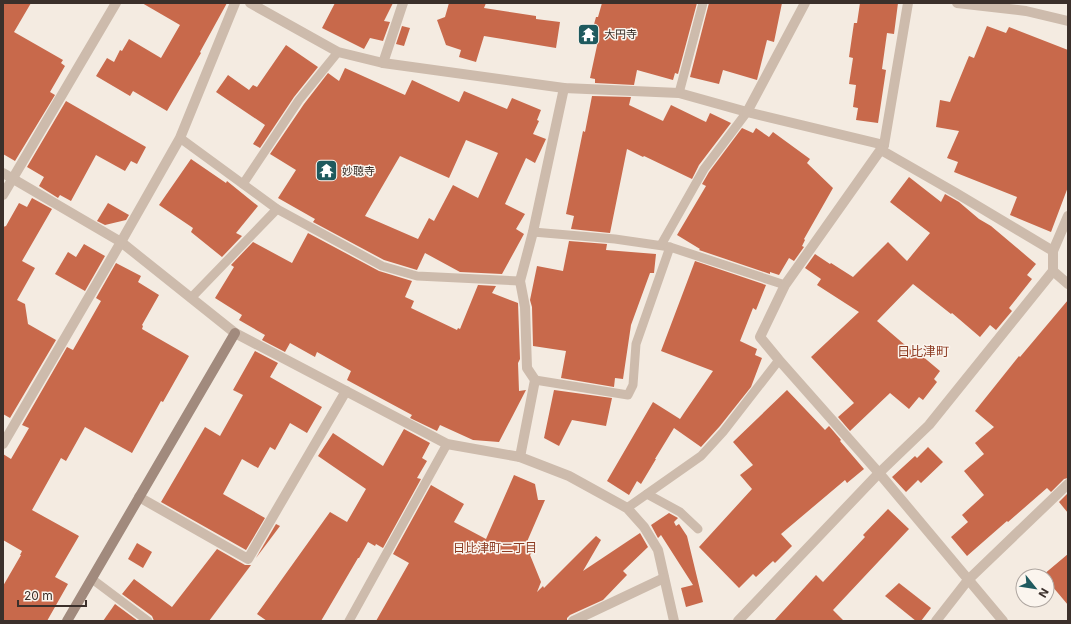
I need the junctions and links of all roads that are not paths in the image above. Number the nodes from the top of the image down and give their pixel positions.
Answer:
1 (116, 3) edge
2 (235, 3) edge
3 (250, 3) edge
4 (403, 3) edge
5 (702, 3) edge
6 (805, 3) edge
7 (908, 3) edge
8 (957, 3) edge
9 (1068, 21) edge
10 (338, 52) junction
11 (383, 63) junction
12 (564, 88) junction
13 (678, 94) junction
14 (747, 112) junction
15 (180, 138) junction
16 (882, 148) junction
17 (3, 173) edge
18 (13, 178) junction
19 (243, 184) junction
20 (3, 195) edge
21 (277, 209) junction
22 (1068, 216) edge
23 (533, 232) junction
24 (121, 242) junction
25 (665, 246) junction
26 (1053, 252) junction
27 (1053, 271) junction
28 (520, 281) junction
29 (1068, 284) edge
30 (786, 285) junction
31 (192, 298) junction
32 (235, 333) junction
33 (778, 360) junction
34 (535, 380) junction
35 (346, 391) junction
36 (3, 444) edge
37 (447, 444) junction
38 (520, 457) junction
39 (879, 473) junction
40 (1068, 484) edge
41 (647, 494) junction
42 (140, 497) junction
43 (627, 508) junction
44 (698, 529) dead end
45 (664, 578) junction
46 (92, 579) junction
47 (968, 580) junction
48 (67, 621) edge
49 (148, 621) edge
50 (349, 621) edge
51 (573, 621) edge
52 (674, 621) edge
53 (738, 621) edge
54 (936, 621) edge
55 (1003, 621) edge

1 - 18 street
2 - 15 street
3 - 10 street
4 - 11 street
5 - 13 lane
6 - 14 street
7 - 16 street
8 - 9 street
10 - 11 street
10 - 19 lane
11 - 12 street
12 - 13 street
12 - 23 street
13 - 14 street
14 - 16 street
14 - 25 lane
15 - 19 lane
15 - 24 street
16 - 26 street
16 - 30 street
17 - 18 street
18 - 20 street
18 - 24 street
19 - 21 lane
21 - 28 lane
21 - 31 lane
22 - 26 street
23 - 25 lane
23 - 28 street
24 - 31 street
24 - 36 street
25 - 30 lane
25 - 34 lane
26 - 27 street
27 - 29 street
27 - 39 street
28 - 34 street
30 - 33 street
31 - 32 street
32 - 35 street
32 - 42 street
33 - 39 street
33 - 41 lane
34 - 38 street
35 - 37 street
35 - 42 street
37 - 38 street
37 - 50 lane
38 - 43 street
39 - 47 street
39 - 53 street
40 - 47 street
41 - 43 lane
41 - 44 lane
42 - 46 street
43 - 45 street
45 - 51 street
45 - 52 street
46 - 48 street
46 - 49 lane
47 - 54 street
47 - 55 street

